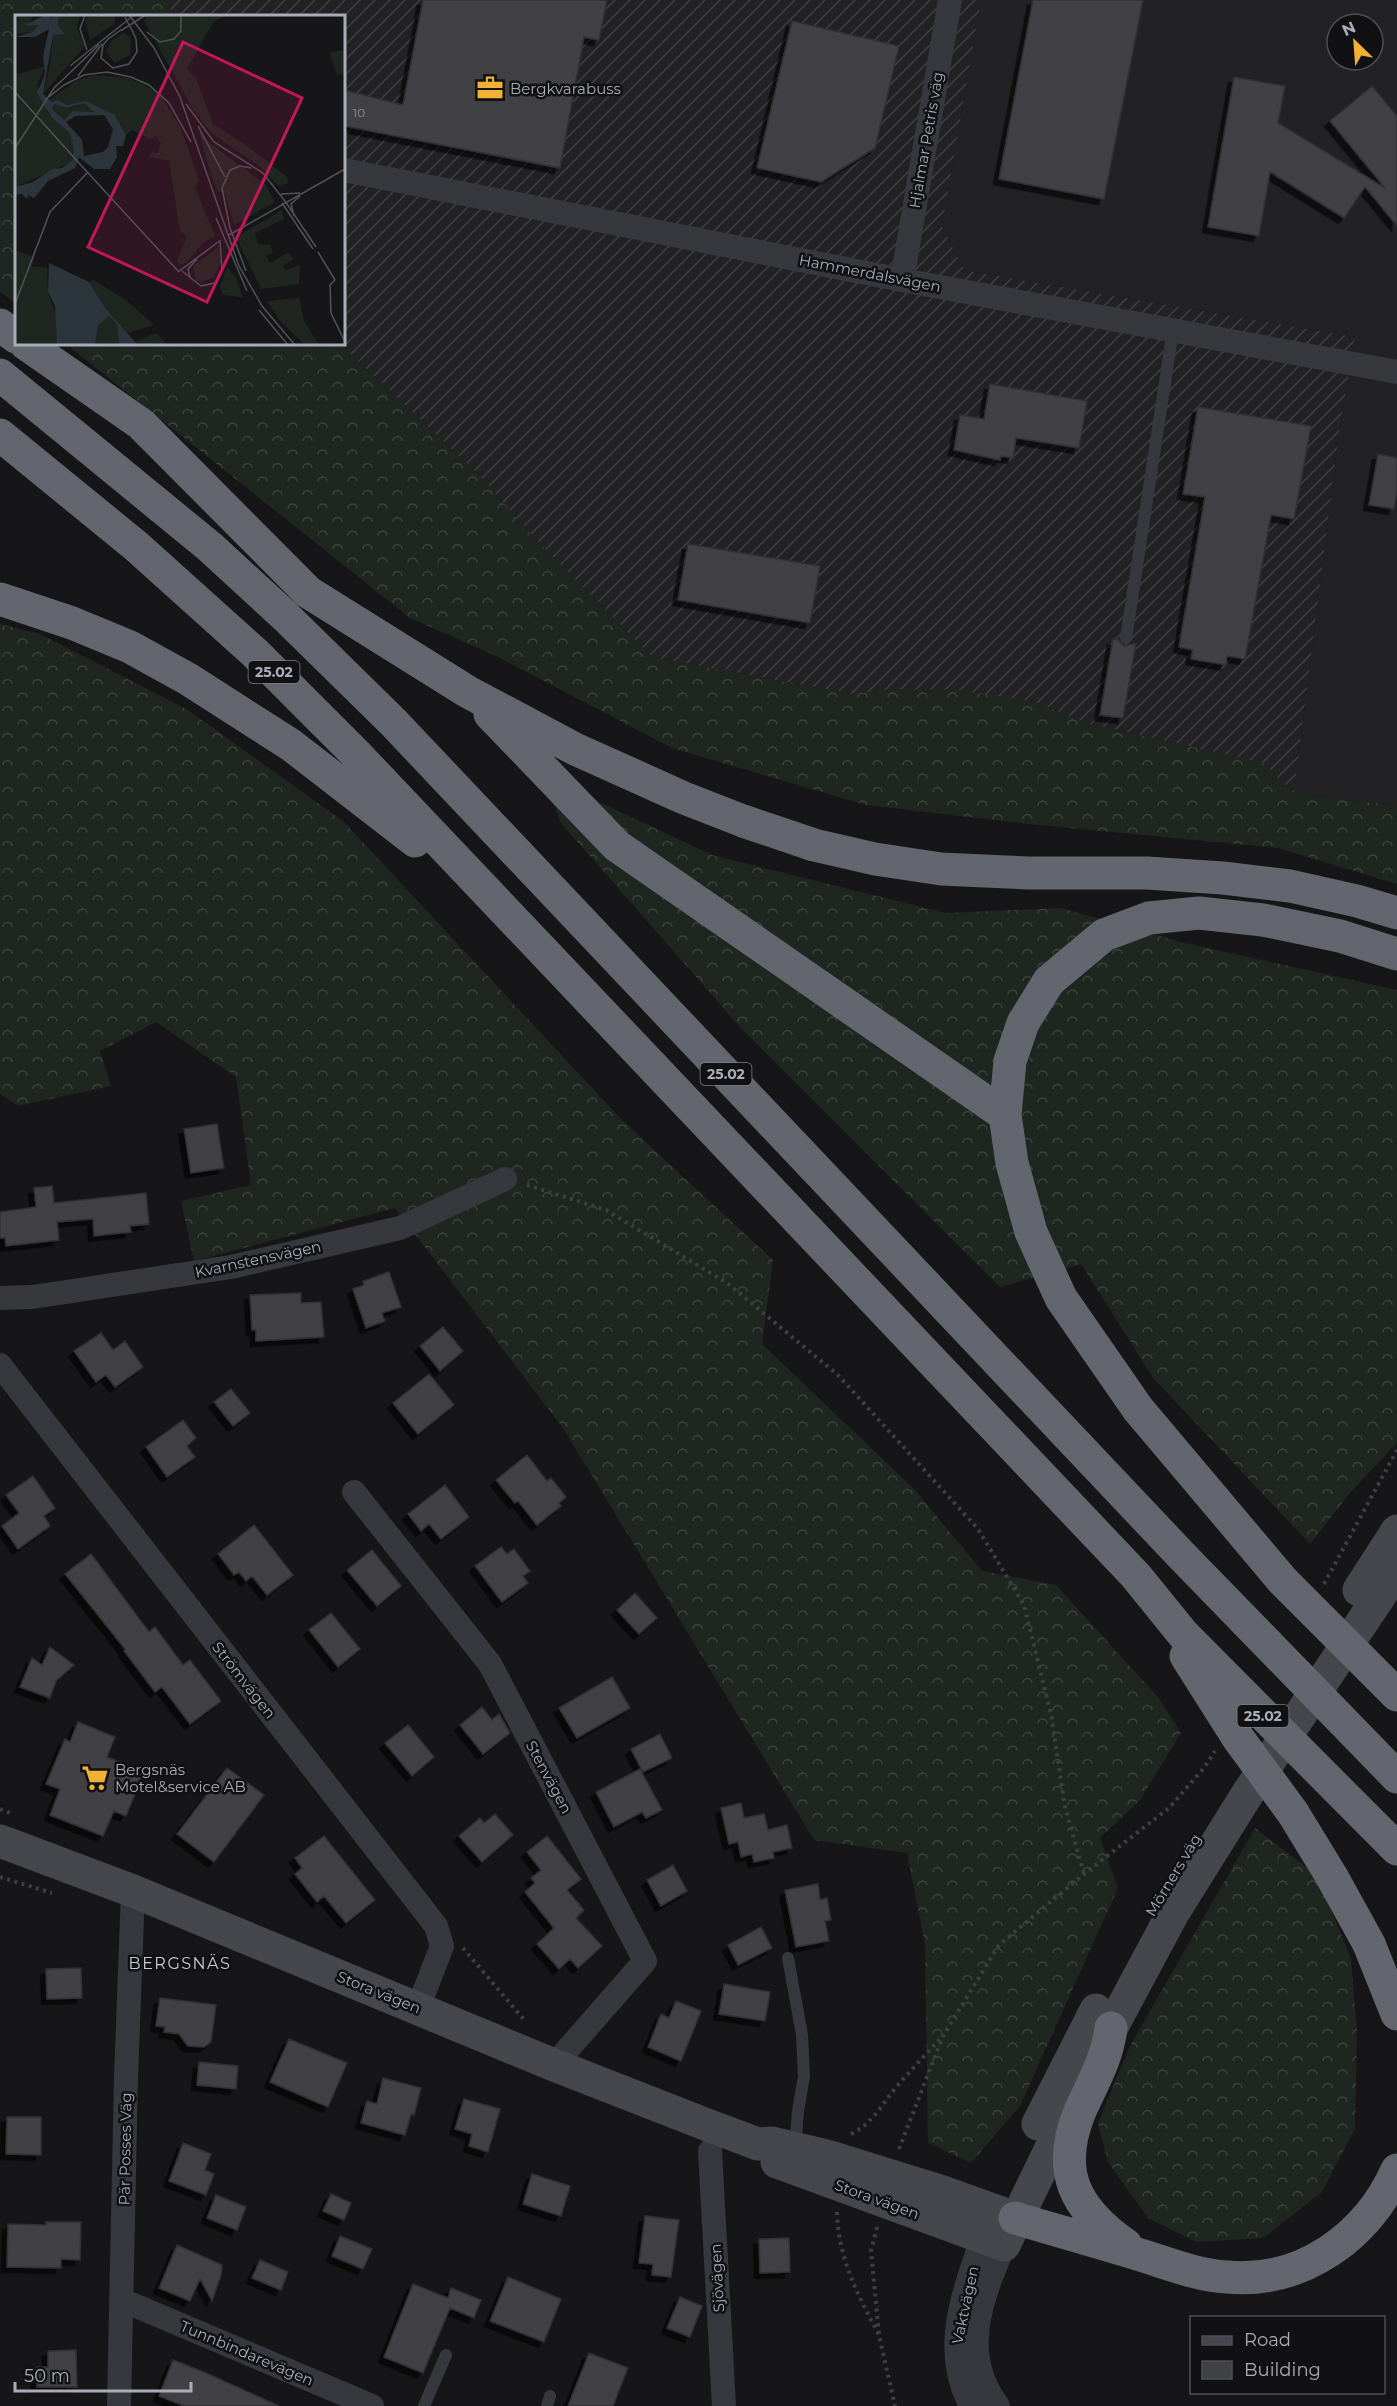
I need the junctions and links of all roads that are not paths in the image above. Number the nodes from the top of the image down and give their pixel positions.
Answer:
1 (950, 0) edge
2 (345, 170) edge
3 (902, 280) junction
4 (0, 325) edge
5 (1173, 330) junction
6 (15, 336) edge
7 (27, 345) edge
8 (1397, 372) edge
9 (0, 375) edge
10 (0, 435) edge
11 (0, 599) edge
12 (1126, 638) dead end
13 (468, 692) junction
14 (1397, 913) edge
15 (526, 932) junction
16 (1397, 954) edge
17 (1005, 1115) junction
18 (505, 1179) road end
19 (0, 1298) edge
20 (0, 1365) edge
21 (354, 1492) dead end
22 (1397, 1531) edge
23 (1397, 1570) edge
24 (1136, 1576) junction
25 (1355, 1614) junction
26 (1397, 1695) edge
27 (1397, 1777) edge
28 (1228, 1780) junction
29 (0, 1841) edge
30 (1397, 1849) edge
31 (133, 1891) junction
32 (788, 1958) dead end
33 (418, 2008) junction
34 (1397, 2014) edge
35 (1111, 2028) junction
36 (554, 2065) junction
37 (758, 2144) junction
38 (795, 2148) junction
39 (710, 2151) dead end
40 (1397, 2170) edge
41 (999, 2229) junction
42 (1140, 2254) junction
43 (122, 2300) junction
44 (446, 2355) dead end
45 (119, 2406) edge
46 (372, 2406) edge
47 (424, 2406) edge
48 (724, 2406) edge
49 (971, 2406) edge
50 (998, 2406) edge

1 - 3 street, Hjalmar Petris väg
2 - 3 street, Hammerdalsvägen
3 - 5 street, Hammerdalsvägen
4 - 6 highway
5 - 8 street, Hammerdalsvägen
5 - 12 lane
7 - 13 highway
9 - 27 highway, 25.02
10 - 15 highway, 25.02
11 - 15 highway
13 - 14 highway
13 - 17 highway
15 - 24 highway, 25.02
16 - 17 highway
17 - 26 highway
18 - 19 street, Kvarnstensvägen
20 - 33 street, Strömvägen
21 - 36 street, Stenvägen
22 - 25 main road, Mörners väg
23 - 25 main road, Mörners väg
24 - 30 highway, 25.02
24 - 34 highway
25 - 28 main road, Mörners väg
28 - 35 main road, Mörners väg
28 - 41 main road, Mörners väg
29 - 31 main road, Stora vägen
31 - 33 main road, Stora vägen
31 - 43 street, Pär Posses Väg
32 - 38 lane
33 - 36 main road, Stora vägen
35 - 41 main road, Mörners väg
35 - 42 highway
36 - 37 main road, Stora vägen
37 - 38 main road, Stora vägen
37 - 41 main road, Stora vägen
38 - 41 main road, Stora vägen
39 - 48 street, Sjövägen
40 - 42 highway
41 - 42 highway
41 - 49 street, Vaktvägen
41 - 50 street, Vaktvägen
43 - 45 street, Pär Posses Väg
43 - 46 street, Tunnbindarevägen
44 - 47 lane

